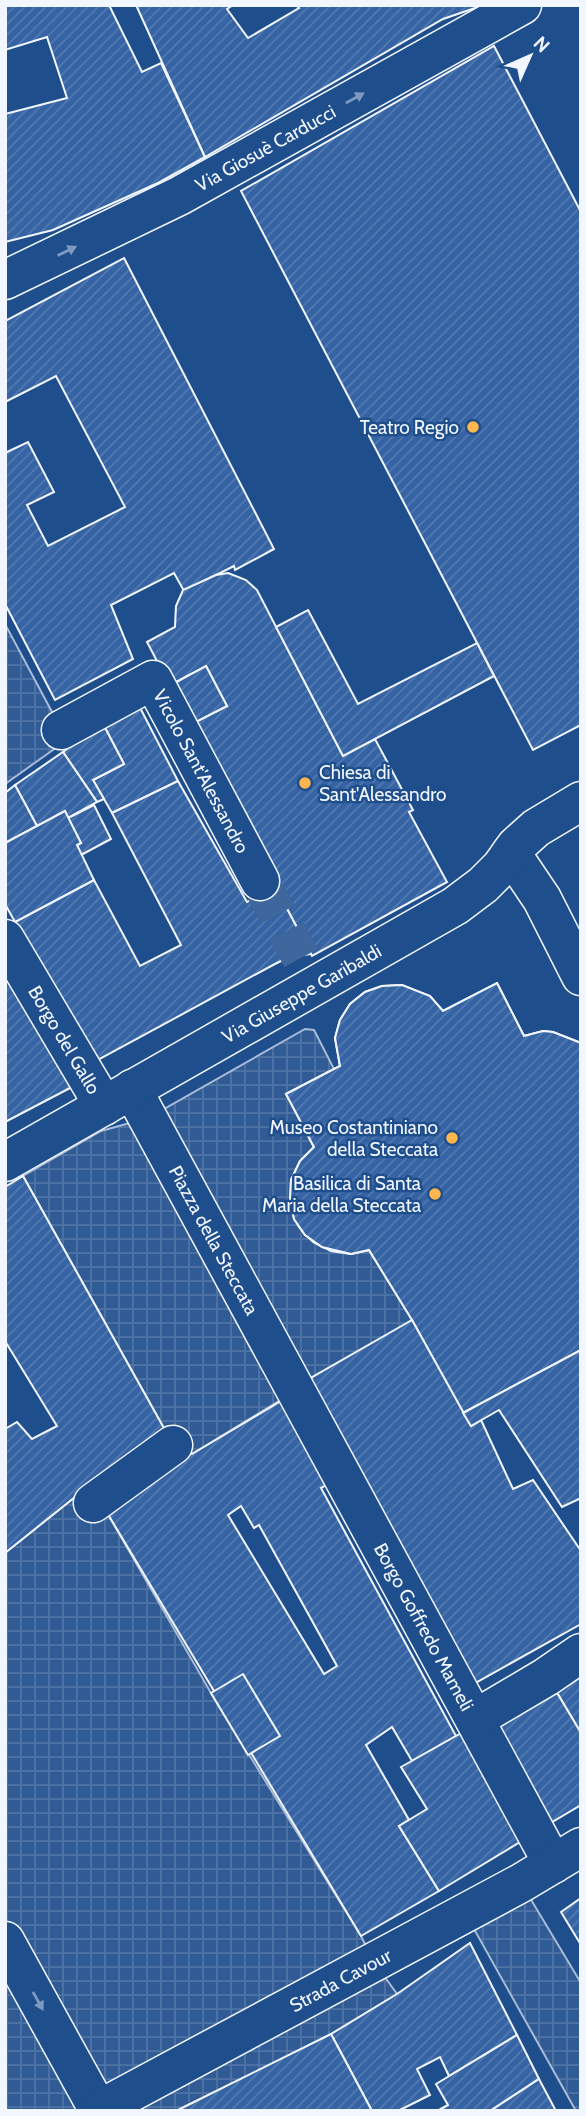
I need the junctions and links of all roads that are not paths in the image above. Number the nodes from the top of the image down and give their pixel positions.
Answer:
1 (522, 5) edge
2 (5, 280) edge
3 (61, 730) dead end
4 (581, 801) edge
5 (511, 853) junction
6 (260, 881) tunnel mouth
7 (5, 939) edge
8 (581, 976) edge
9 (118, 1098) junction
10 (5, 1162) edge
11 (295, 1390) joint
12 (173, 1445) dead end
13 (93, 1503) dead end
14 (581, 1653) edge
15 (475, 1719) junction
16 (567, 1855) edge
17 (5, 1941) edge
18 (98, 2111) edge

2 -> 1 street, Via Giosuè Carducci
3 - 6 street, Vicolo Sant'Alessandro
4 - 5 street, Via Giuseppe Garibaldi
5 - 8 street
5 - 9 street, Via Giuseppe Garibaldi
7 - 9 street, Borgo del Gallo
9 - 10 street, Via Giuseppe Garibaldi
9 - 11 street, Piazza della Steccata
11 - 15 street, Borgo Goffredo Mameli
12 - 13 street
14 - 15 street
15 - 16 street, Borgo Goffredo Mameli
16 - 18 street, Strada Cavour
17 -> 18 street

